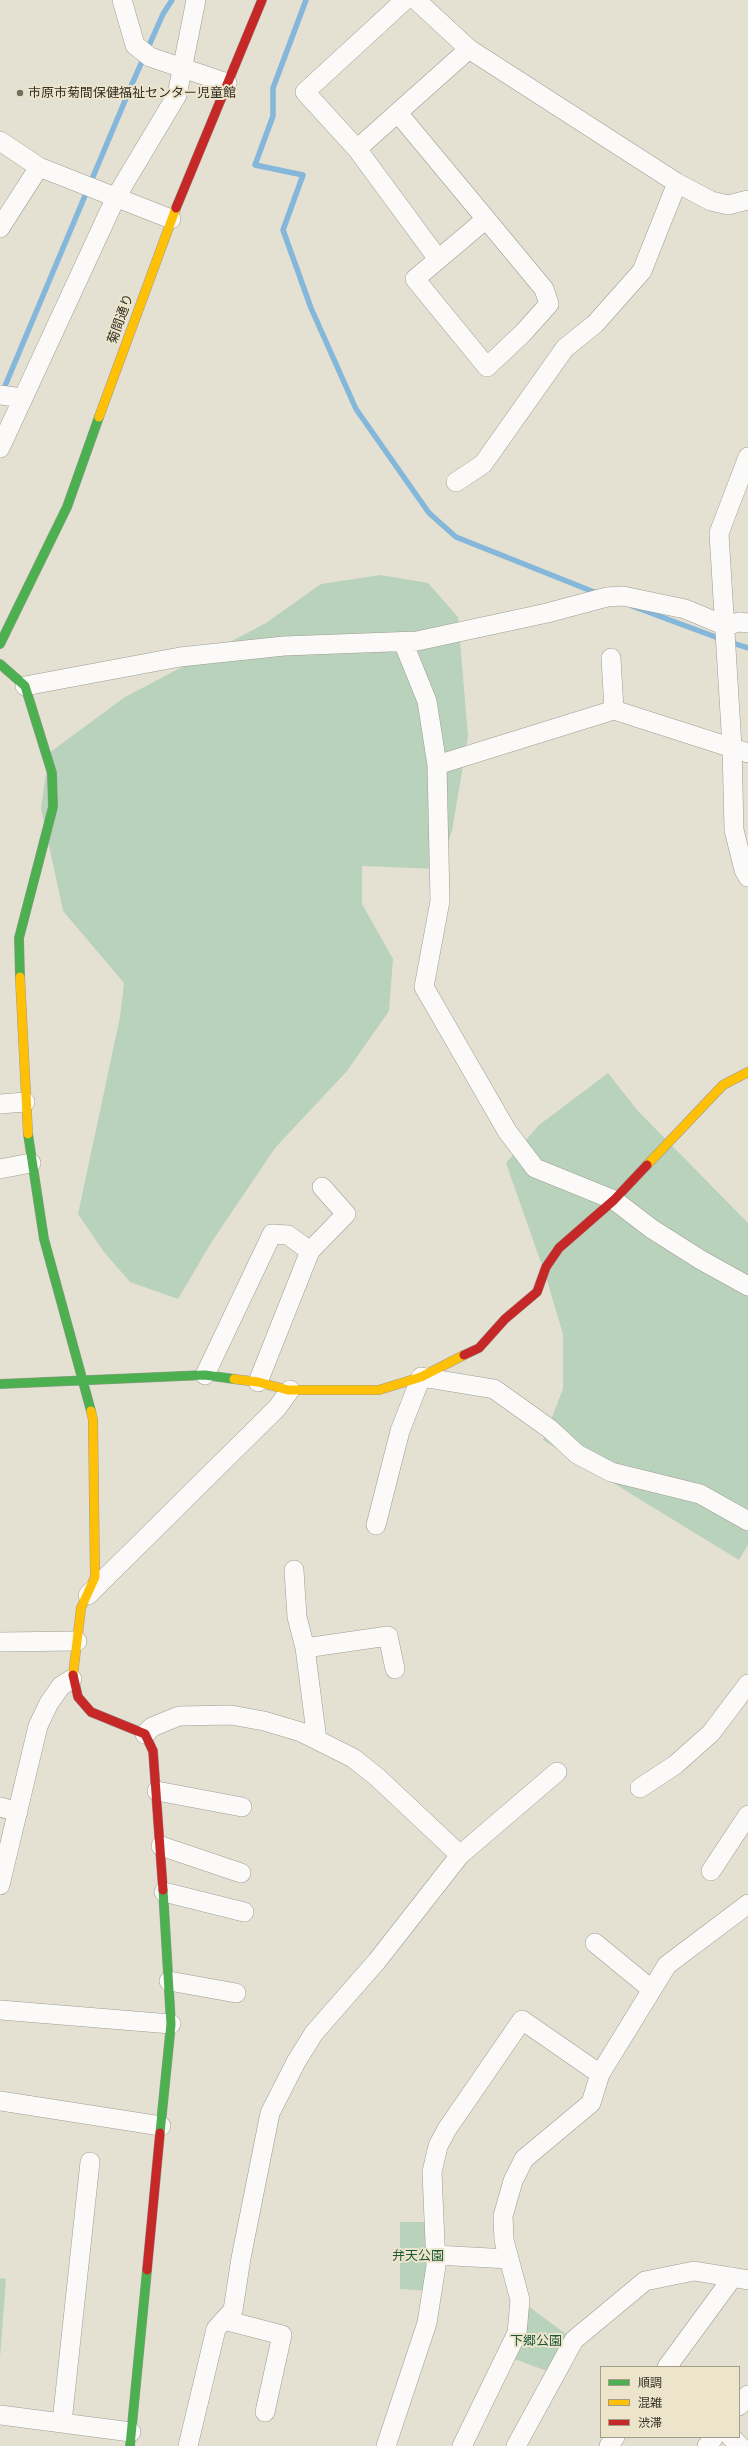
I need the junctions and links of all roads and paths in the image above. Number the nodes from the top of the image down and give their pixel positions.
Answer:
1 (122, 0) edge
2 (196, 0) edge
3 (262, 0) edge
4 (405, 0) edge
5 (416, 0) edge
6 (469, 49) junction
7 (184, 68) junction
8 (228, 83) junction
9 (398, 112) junction
10 (0, 141) edge
11 (357, 149) junction
12 (39, 167) junction
13 (677, 183) junction
14 (116, 197) junction
15 (748, 200) edge
16 (171, 219) junction
17 (486, 219) junction
18 (0, 228) edge
19 (438, 259) junction
20 (0, 395) edge
21 (22, 398) junction
22 (0, 448) edge
23 (748, 457) edge
24 (456, 482) dead end
25 (748, 623) edge
26 (726, 626) junction
27 (403, 642) junction
28 (0, 644) edge
29 (611, 658) dead end
30 (0, 664) edge
31 (25, 686) junction
32 (614, 710) junction
33 (740, 750) edge
34 (437, 765) junction
35 (748, 877) edge
36 (748, 1072) edge
37 (25, 1102) junction
38 (0, 1104) edge
39 (32, 1163) junction
40 (0, 1169) edge
41 (322, 1187) dead end
42 (614, 1200) junction
43 (310, 1251) junction
44 (748, 1286) edge
45 (205, 1375) junction
46 (421, 1377) junction
47 (83, 1379) junction
48 (258, 1382) junction
49 (0, 1384) edge
50 (290, 1390) junction
51 (748, 1521) edge
52 (376, 1525) dead end
53 (294, 1570) dead end
54 (86, 1596) junction
55 (77, 1641) junction
56 (0, 1642) edge
57 (305, 1648) junction
58 (395, 1669) dead end
59 (72, 1678) junction
60 (748, 1684) edge
61 (145, 1734) junction
62 (317, 1740) junction
63 (557, 1772) dead end
64 (640, 1788) dead end
65 (157, 1791) junction
66 (0, 1807) edge
67 (242, 1807) dead end
68 (18, 1812) junction
69 (748, 1815) edge
70 (161, 1846) junction
71 (460, 1855) junction
72 (711, 1871) dead end
73 (241, 1873) dead end
74 (0, 1885) edge
75 (164, 1892) junction
76 (748, 1904) edge
77 (244, 1912) dead end
78 (595, 1943) dead end
79 (169, 1981) junction
80 (651, 1988) junction
81 (236, 1993) dead end
82 (0, 2010) edge
83 (171, 2024) junction
84 (600, 2074) junction
85 (0, 2101) edge
86 (161, 2126) junction
87 (90, 2162) dead end
88 (435, 2255) junction
89 (509, 2259) junction
90 (740, 2278) edge
91 (224, 2320) junction
92 (668, 2366) edge
93 (265, 2412) dead end
94 (0, 2415) edge
95 (62, 2422) junction
96 (713, 2438) edge
97 (732, 2438) edge
98 (131, 2439) edge
99 (188, 2446) edge
100 (386, 2446) edge
101 (462, 2446) edge
102 (516, 2446) edge
103 (707, 2446) edge
104 (740, 2446) edge

1 - 7 street
2 - 7 street
3 - 8 street, 菊間通り
4 - 11 street
5 - 6 street
6 - 9 street
6 - 13 street
7 - 8 street
7 - 14 street
8 - 16 street, 菊間通り
9 - 11 street
9 - 17 street
10 - 12 street
11 - 19 street
12 - 14 street
12 - 18 street
13 - 15 street
13 - 24 street
14 - 16 street
14 - 21 street
16 - 28 street, 菊間通り
17 - 19 street
17 - 19 street
20 - 21 street
21 - 22 street
23 - 26 street
25 - 26 street
26 - 27 street
26 - 33 street
27 - 31 street
27 - 34 street
29 - 32 street
30 - 31 street
31 - 37 street
32 - 33 street
32 - 34 street
33 - 35 street
34 - 42 street
36 - 42 street
37 - 38 street
37 - 39 street
39 - 40 street
39 - 47 street
41 - 43 street
42 - 44 street
42 - 46 street
43 - 45 street
43 - 48 street
45 - 47 street
45 - 48 street
46 - 50 street
46 - 51 street
46 - 52 street
47 - 49 street
47 - 54 street
48 - 50 street
50 - 54 street
53 - 57 street
54 - 55 street
55 - 56 street
55 - 59 street
57 - 58 street
57 - 62 street
59 - 61 street
59 - 68 street
60 - 64 street
61 - 62 street
61 - 65 street
62 - 71 street
63 - 71 street
65 - 67 street
65 - 70 street
66 - 68 street
68 - 74 street
69 - 72 street
70 - 73 street
70 - 75 street
71 - 91 street
75 - 77 street
75 - 79 street
76 - 80 street
78 - 80 street
79 - 81 street
79 - 83 street
80 - 84 street
82 - 83 street
83 - 86 street
84 - 88 street
84 - 89 street
85 - 86 street
86 - 98 street
87 - 95 street
88 - 89 street
88 - 100 street
89 - 101 street
90 - 92 street
90 - 102 street
91 - 93 street
91 - 99 street
94 - 95 street
95 - 98 street
96 - 103 street
97 - 104 street

